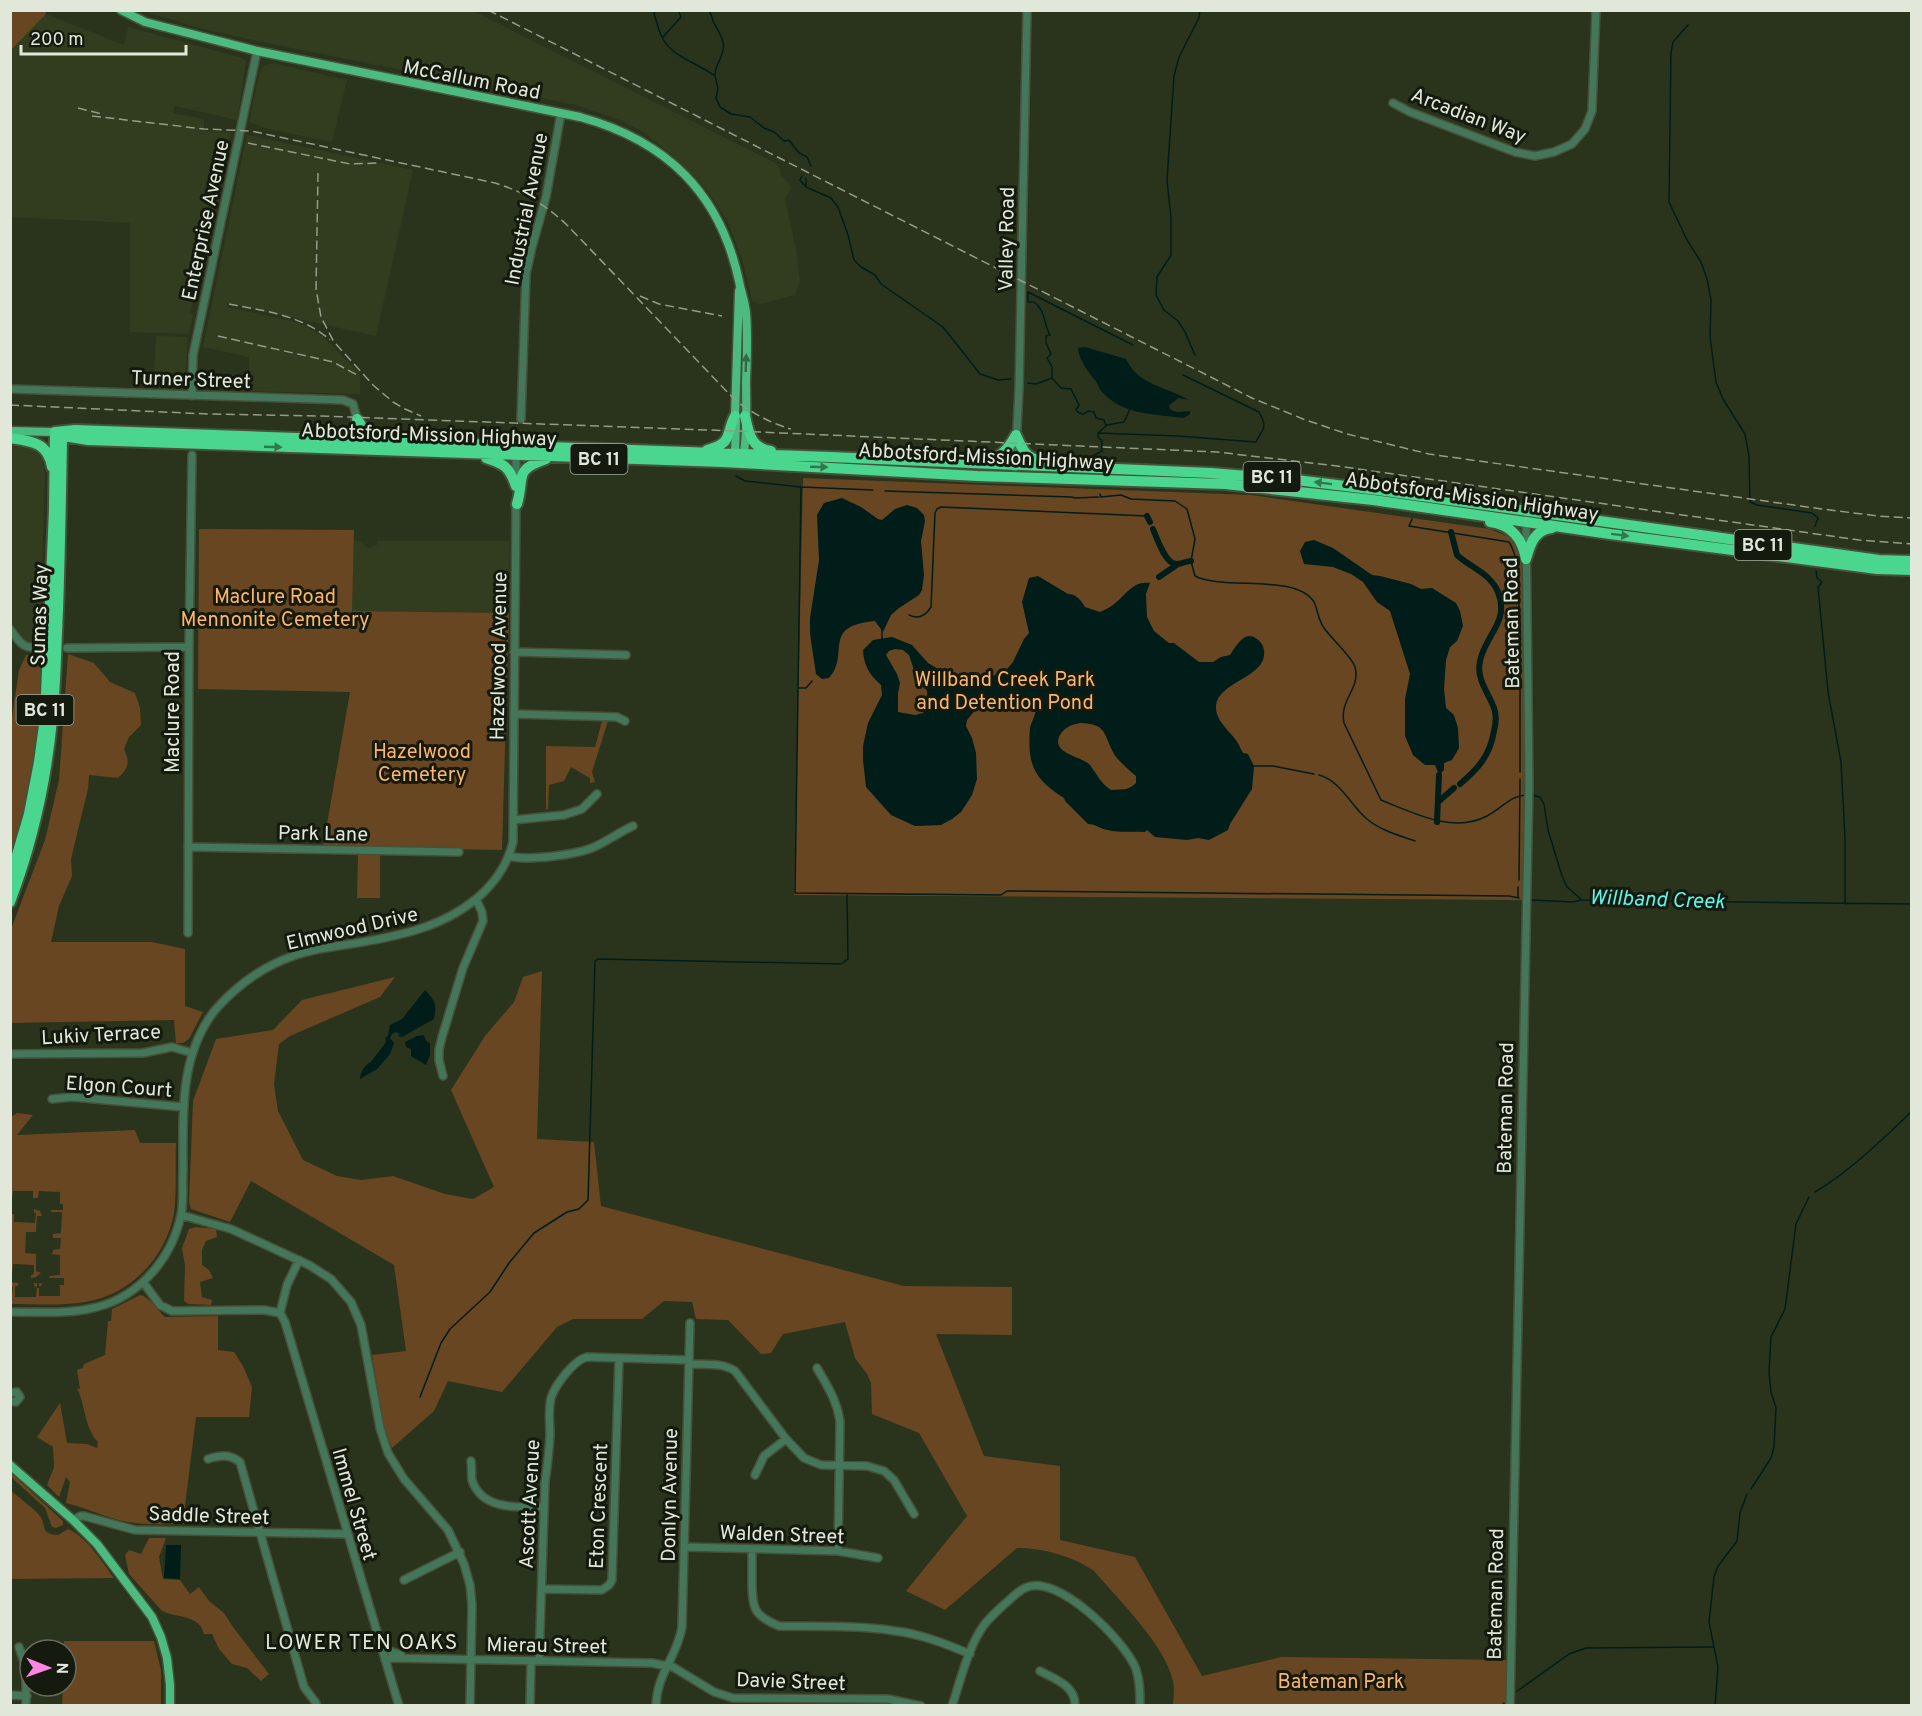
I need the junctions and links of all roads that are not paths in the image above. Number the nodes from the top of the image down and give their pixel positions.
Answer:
1 (121, 10) edge
2 (1027, 10) edge
3 (1596, 10) edge
4 (258, 51) junction
5 (1394, 103) dead end
6 (561, 113) junction
7 (10, 389) edge
8 (192, 396) junction
9 (740, 416) junction
10 (521, 418) dead end
11 (357, 419) junction
12 (10, 431) edge
13 (56, 433) junction
14 (1016, 435) junction
15 (10, 438) edge
16 (318, 438) junction
17 (88, 440) junction
18 (528, 447) junction
19 (476, 449) junction
20 (696, 453) junction
21 (192, 455) dead end
22 (516, 455) junction
23 (553, 457) junction
24 (740, 457) junction
25 (869, 463) junction
26 (972, 463) junction
27 (1015, 466) junction
28 (1099, 467) junction
29 (516, 486) junction
30 (1301, 491) junction
31 (1373, 500) junction
32 (517, 504) junction
33 (57, 510) junction
34 (1526, 516) junction
35 (1562, 527) junction
36 (1527, 559) junction
37 (1911, 561) edge
38 (1911, 570) edge
39 (10, 629) edge
40 (189, 647) junction
41 (39, 648) dead end
42 (67, 648) dead end
43 (514, 652) junction
44 (626, 655) dead end
45 (514, 714) junction
46 (625, 721) dead end
47 (597, 794) dead end
48 (513, 820) junction
49 (633, 826) dead end
50 (188, 847) junction
51 (459, 852) dead end
52 (509, 856) junction
53 (10, 879) edge
54 (476, 899) junction
55 (10, 902) edge
56 (188, 933) dead end
57 (192, 1053) junction
58 (10, 1054) edge
59 (443, 1076) dead end
60 (51, 1099) dead end
61 (183, 1107) junction
62 (181, 1215) junction
63 (299, 1260) junction
64 (143, 1282) junction
65 (10, 1312) edge
66 (280, 1313) junction
67 (690, 1323) dead end
68 (619, 1358) junction
69 (689, 1362) junction
70 (816, 1368) dead end
71 (10, 1393) edge
72 (10, 1401) edge
73 (786, 1439) junction
74 (208, 1459) dead end
75 (471, 1461) dead end
76 (10, 1465) edge
77 (839, 1466) junction
78 (755, 1475) dead end
79 (544, 1507) junction
80 (914, 1514) dead end
81 (73, 1520) junction
82 (260, 1533) junction
83 (347, 1534) junction
84 (685, 1547) junction
85 (752, 1549) junction
86 (838, 1551) junction
87 (460, 1552) junction
88 (878, 1558) dead end
89 (404, 1580) dead end
90 (542, 1589) junction
91 (378, 1638) junction
92 (970, 1653) junction
93 (415, 1658) junction
94 (385, 1660) junction
95 (471, 1660) junction
96 (535, 1661) junction
97 (667, 1665) junction
98 (1040, 1671) dead end
99 (785, 1702) edge
100 (316, 1703) dead end
101 (170, 1706) edge
102 (399, 1706) edge
103 (470, 1706) edge
104 (530, 1706) edge
105 (656, 1706) edge
106 (921, 1706) edge
107 (952, 1706) edge
108 (1076, 1706) edge
109 (1140, 1706) edge
110 (1510, 1706) edge

1 - 4 main road, McCallum Road
2 - 14 street, Valley Road
3 - 5 street, Arcadian Way
4 - 6 main road, McCallum Road
4 - 8 street, Enterprise Avenue
6 - 9 main road, McCallum Road
6 - 10 street, Industrial Avenue
7 - 8 street, Turner Street
8 - 11 street, Turner Street
9 - 20 highway
9 - 24 main road, McCallum Road
9 - 25 highway
11 - 16 highway
11 - 19 highway
12 - 13 main road
13 - 16 highway, Abbotsford-Mission Highway / BC 11
13 - 17 highway, Abbotsford-Mission Highway / BC 11
13 - 33 highway, Sumas Way / BC 11
14 - 26 highway
14 - 27 street, Valley Road
14 - 28 highway
15 - 33 highway
16 - 19 highway, Abbotsford-Mission Highway / BC 11
17 -> 19 highway, Abbotsford-Mission Highway / BC 11
17 - 33 highway
18 - 19 highway, Abbotsford-Mission Highway / BC 11
18 - 20 highway, Abbotsford-Mission Highway / BC 11
18 - 22 highway
19 - 22 highway, Abbotsford-Mission Highway / BC 11
19 - 29 highway
20 - 24 highway, Abbotsford-Mission Highway / BC 11
21 - 40 street, Maclure Road
22 - 23 highway, Abbotsford-Mission Highway / BC 11
22 - 29 street, Hazelwood Avenue
23 - 24 highway, Abbotsford-Mission Highway / BC 11
23 - 32 highway
24 - 25 highway, Abbotsford-Mission Highway / BC 11
25 - 26 highway, Abbotsford-Mission Highway / BC 11
25 - 27 highway
25 - 30 highway, Abbotsford-Mission Highway / BC 11
26 - 27 highway, Abbotsford-Mission Highway / BC 11
27 - 28 highway, Abbotsford-Mission Highway / BC 11
27 - 30 highway
34 -> 28 highway, Abbotsford-Mission Highway / BC 11
29 - 32 street, Hazelwood Avenue
30 - 31 highway, Abbotsford-Mission Highway / BC 11
31 - 34 highway, Abbotsford-Mission Highway / BC 11
31 - 36 highway
32 - 43 street, Hazelwood Avenue
33 - 53 highway, Sumas Way / BC 11
33 - 55 highway, Sumas Way / BC 11
34 - 35 highway, Abbotsford-Mission Highway / BC 11
34 - 36 street, Bateman Road
34 - 37 highway, Abbotsford-Mission Highway / BC 11
35 - 36 highway
35 -> 38 highway, Abbotsford-Mission Highway / BC 11
36 - 110 street, Bateman Road
39 - 41 street
40 - 42 street
40 - 50 street, Maclure Road
43 - 44 street
43 - 45 street, Hazelwood Avenue
45 - 46 street
45 - 48 street, Hazelwood Avenue
47 - 48 street
48 - 52 street, Hazelwood Avenue
49 - 52 street
50 - 51 street, Park Lane
50 - 56 street, Maclure Road
52 - 54 street, Elmwood Drive
54 - 57 street, Elmwood Drive
54 - 59 street
57 - 58 street, Lukiv Terrace
57 - 61 street
60 - 61 street, Elgon Court
61 - 62 street
62 - 63 street
62 - 64 street
63 - 66 street
63 - 87 street
64 - 65 street
64 - 66 street
66 - 83 street, Immel Street
67 - 69 street, Donlyn Avenue
68 - 69 street
68 - 79 street, Ascott Avenue
68 - 90 street, Eton Crescent
69 - 73 street
69 - 84 street, Donlyn Avenue
70 - 77 street
71 - 72 street
73 - 77 street
73 - 78 street
74 - 82 street
75 - 79 street
76 - 81 main road
77 - 80 street
77 - 86 street
79 - 90 street, Ascott Avenue
81 - 82 street, Saddle Street
81 - 101 main road
82 - 83 street, Saddle Street
82 - 100 street
83 - 91 street, Immel Street
84 - 85 street, Walden Street
84 - 97 street, Donlyn Avenue
85 - 86 street, Walden Street
85 - 92 street
86 - 88 street, Walden Street
87 - 89 street
87 - 95 street
90 - 96 street, Ascott Avenue
91 - 93 street
91 - 94 street, Immel Street
92 - 107 street
92 - 109 street
93 - 94 street, Mierau Street
93 - 95 street, Mierau Street
94 - 102 street, Immel Street
95 - 96 street, Mierau Street
95 - 103 street
96 - 97 street, Mierau Street
96 - 104 street, Ascott Avenue
97 - 99 street, Davie Street
97 - 105 street
98 - 108 street
99 - 106 street, Davie Street

